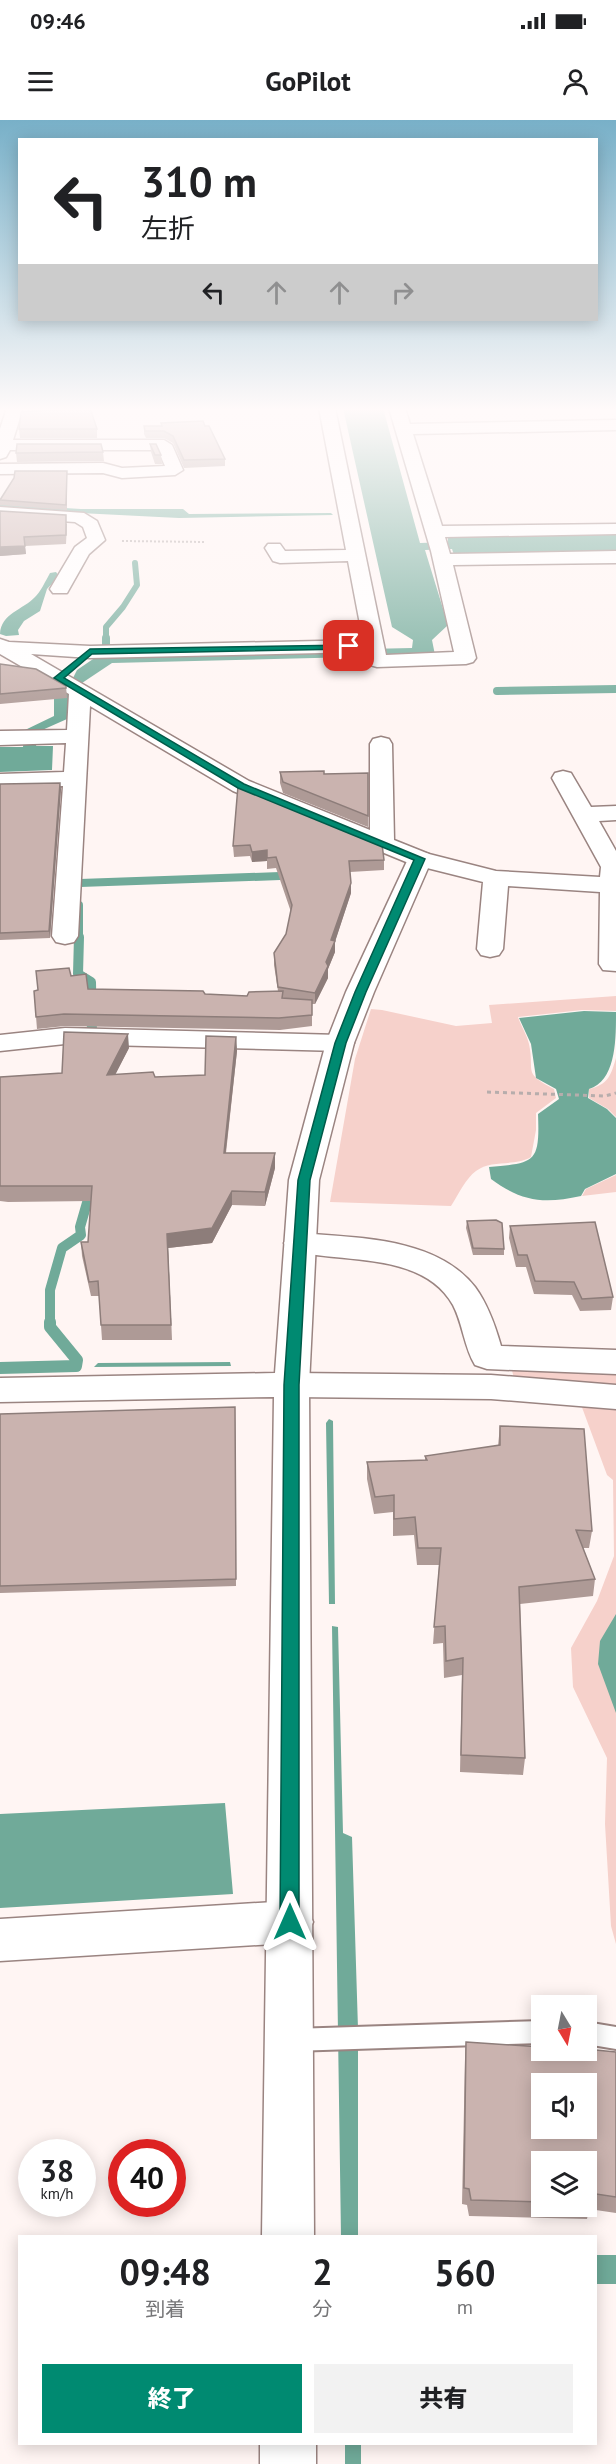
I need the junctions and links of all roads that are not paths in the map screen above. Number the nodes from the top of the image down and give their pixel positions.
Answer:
1 (79, 517) edge
2 (348, 517) edge
3 (430, 517) edge
4 (616, 529) edge
5 (438, 546) junction
6 (274, 548) dead end
7 (355, 555) junction
8 (616, 556) edge
9 (60, 589) dead end
10 (2, 646) edge
11 (373, 646) junction
12 (90, 652) junction
13 (58, 678) junction
14 (80, 691) junction
15 (77, 736) junction
16 (0, 738) edge
17 (381, 744) dead end
18 (562, 778) dead end
19 (75, 779) junction
20 (0, 781) edge
21 (616, 813) edge
22 (598, 827) edge
23 (382, 843) junction
24 (420, 859) junction
25 (496, 878) junction
26 (615, 886) edge
27 (65, 936) dead end
28 (490, 949) dead end
29 (612, 964) dead end
30 (0, 1043) edge
31 (340, 1043) junction
32 (300, 1243) junction
33 (616, 1362) edge
34 (291, 1385) junction
35 (0, 1390) edge
36 (616, 1397) edge
37 (290, 1922) junction
38 (0, 1940) edge
39 (531, 2032) edge
40 (597, 2035) edge
41 (616, 2038) edge
42 (288, 2040) junction
43 (288, 2235) edge
44 (288, 2445) edge
45 (288, 2464) edge

1 - 9 street
2 - 7 street
3 - 5 street
4 - 5 street
5 - 8 street
5 - 11 street
6 - 7 street
7 - 11 street
10 - 12 street
10 - 13 street
11 - 12 street
12 - 13 street
13 - 14 street
14 - 15 street
14 - 23 street
15 - 16 street
15 - 19 street
17 - 23 street
18 - 22 street
19 - 20 street
19 - 27 street
21 - 22 street
22 - 26 street
23 - 24 street
24 - 25 street
24 - 31 street
25 - 26 street
25 - 28 street
26 - 29 street
30 - 31 street
31 - 32 street
32 - 33 street
32 - 34 street
34 - 35 street
34 - 36 street
34 - 37 street
37 - 38 street
37 - 42 street
39 - 42 lane
40 - 41 lane
42 - 43 street
44 - 45 street

